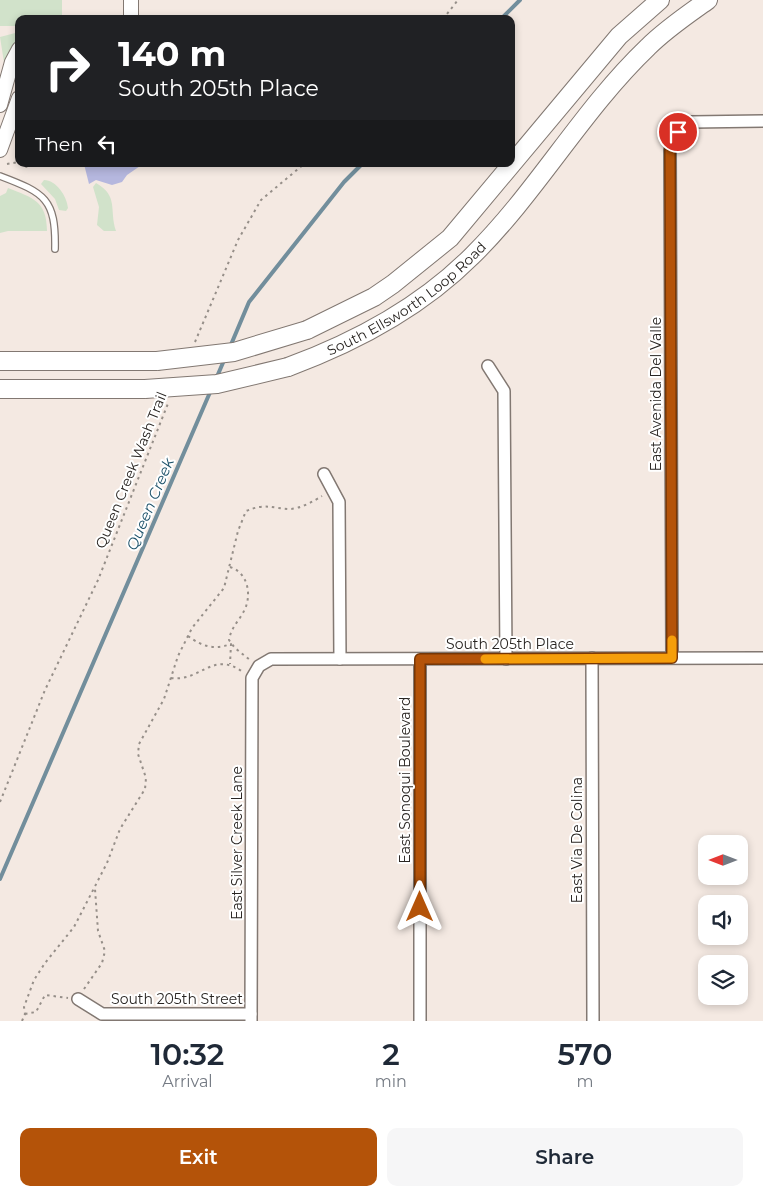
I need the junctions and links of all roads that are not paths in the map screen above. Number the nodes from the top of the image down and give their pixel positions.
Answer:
1 (131, 0) edge
2 (660, 0) edge
3 (708, 0) edge
4 (131, 15) edge
5 (15, 56) edge
6 (0, 105) edge
7 (15, 109) edge
8 (763, 121) edge
9 (0, 150) edge
10 (515, 160) edge
11 (509, 167) edge
12 (0, 176) edge
13 (55, 249) dead end
14 (0, 361) edge
15 (488, 366) dead end
16 (0, 389) edge
17 (324, 474) dead end
18 (506, 658) junction
19 (592, 658) junction
20 (672, 658) junction
21 (763, 658) edge
22 (340, 659) junction
23 (420, 659) junction
24 (252, 678) joint
25 (78, 999) road end
26 (252, 1017) edge
27 (420, 1021) edge
28 (593, 1021) edge

1 - 4 street
2 - 10 main road, South Ellsworth Loop Road, bridge
3 - 16 main road, South Ellsworth Loop Road, bridge
5 - 6 street
7 - 9 street
8 - 20 street, East Avenida Del Valle
11 - 14 main road, South Ellsworth Loop Road, bridge
12 - 13 lane
15 - 18 street
17 - 22 street
18 - 19 street, South 205th Place
18 - 23 street, South 205th Place
19 - 20 street, South 205th Place
19 - 28 street, East Via De Colina
20 - 21 street, South 205th Place
22 - 23 street, South 205th Place
22 - 24 street, South 205th Place
23 - 27 street, East Sonoqui Boulevard
24 - 26 street, East Silver Creek Lane
25 - 26 street, South 205th Street

